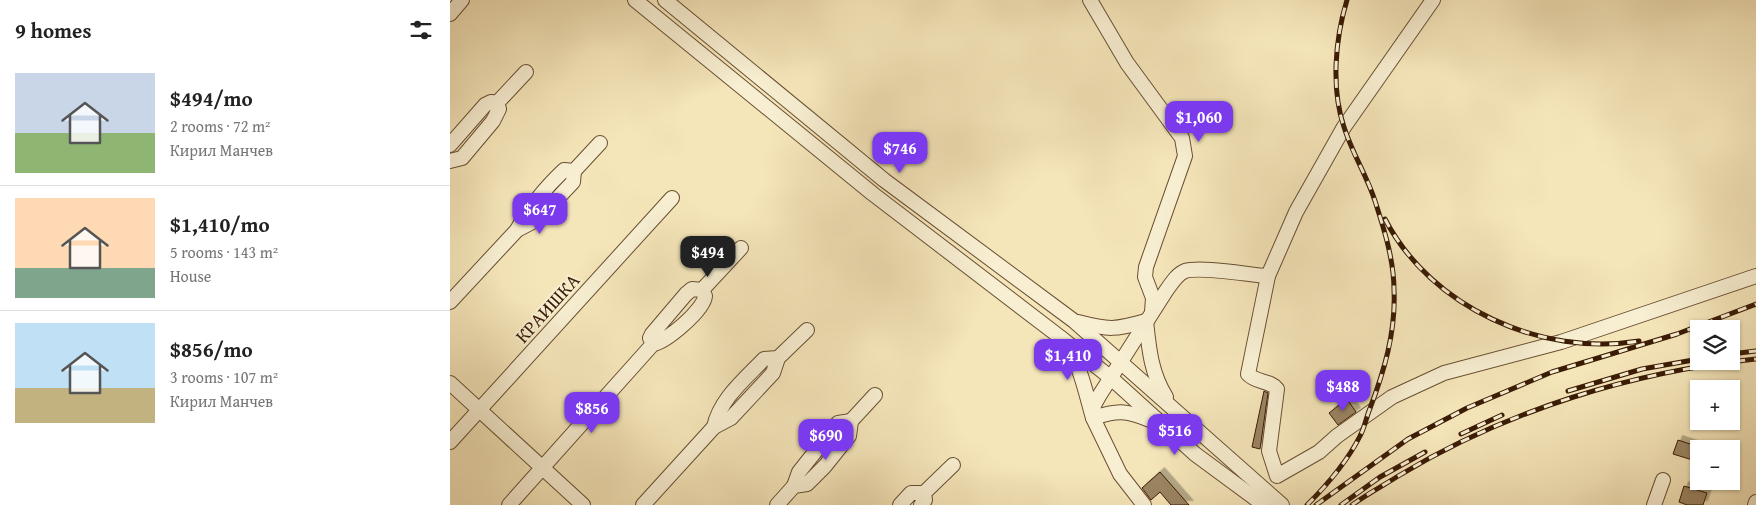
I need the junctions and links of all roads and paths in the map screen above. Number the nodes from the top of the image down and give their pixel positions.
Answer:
1 (462, 0) edge
2 (635, 0) edge
3 (666, 0) edge
4 (1090, 0) edge
5 (1433, 0) edge
6 (450, 14) edge
7 (526, 72) dead end
8 (497, 103) junction
9 (600, 142) dead end
10 (450, 145) edge
11 (450, 161) edge
12 (672, 198) dead end
13 (741, 248) dead end
14 (1268, 276) junction
15 (1756, 276) edge
16 (450, 302) edge
17 (1149, 316) junction
18 (1074, 321) junction
19 (807, 330) dead end
20 (1060, 337) junction
21 (1122, 361) junction
22 (1111, 378) junction
23 (450, 383) edge
24 (874, 395) dead end
25 (1173, 408) junction
26 (480, 411) junction
27 (1093, 418) junction
28 (1162, 426) junction
29 (450, 442) edge
30 (953, 465) dead end
31 (543, 468) junction
32 (1662, 480) dead end
33 (923, 499) edge
34 (1756, 502) edge
35 (509, 505) edge
36 (584, 505) edge
37 (643, 505) edge
38 (777, 505) edge
39 (900, 505) edge
40 (1144, 505) edge
41 (1264, 505) edge
42 (1282, 505) edge
43 (1654, 505) edge
44 (1755, 505) edge

1 - 6 street
2 - 20 street
3 - 18 street
4 - 17 street
5 - 14 street
7 - 8 street
8 - 10 street
8 - 11 street
9 - 16 street
12 - 26 street, КРАИШКА
13 - 31 street
14 - 15 street
14 - 17 street
17 - 18 street
17 - 21 street
17 - 25 street
18 - 21 street
19 - 37 street
20 - 22 street
20 - 27 street
21 - 22 street
21 - 25 street
22 - 27 street
22 - 28 street
23 - 26 street
24 - 38 street
25 - 42 street
26 - 29 street, КРАИШКА
26 - 31 street
27 - 28 street
27 - 40 street
28 - 41 street
30 - 33 street
31 - 35 street
31 - 36 street
32 - 43 street
33 - 39 street
34 - 44 street

